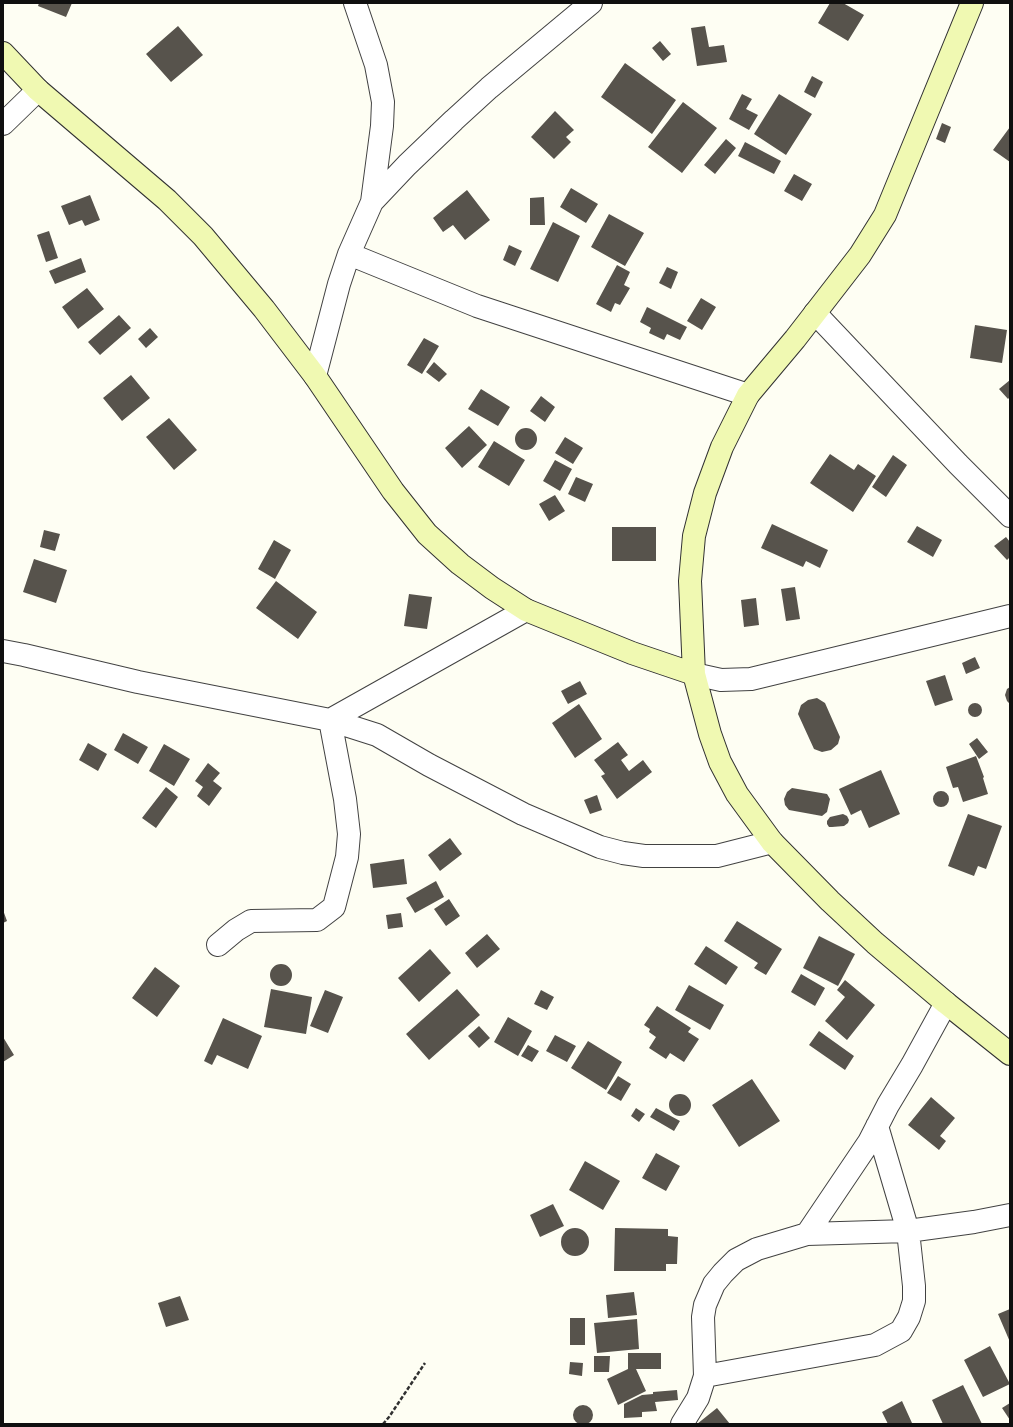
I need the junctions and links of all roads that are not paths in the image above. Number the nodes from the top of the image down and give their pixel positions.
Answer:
1 (355, 3) edge
2 (592, 3) edge
3 (972, 3) edge
4 (3, 53) edge
5 (38, 90) junction
6 (3, 124) edge
7 (372, 202) junction
8 (349, 254) junction
9 (815, 313) junction
10 (315, 376) junction
11 (748, 395) junction
12 (1010, 516) edge
13 (526, 610) junction
14 (1010, 616) edge
15 (3, 651) edge
16 (694, 674) junction
17 (330, 720) junction
18 (772, 842) junction
19 (218, 945) dead end
20 (946, 1003) junction
21 (1010, 1054) edge
22 (877, 1126) junction
23 (1010, 1214) edge
24 (908, 1231) junction
25 (807, 1234) junction
26 (705, 1376) junction
27 (682, 1424) edge

1 - 7 street
2 - 7 street
3 - 9 street
4 - 5 street
5 - 6 street
5 - 10 street
7 - 8 street
8 - 10 street
8 - 11 street
9 - 11 street
9 - 12 street
10 - 13 street
11 - 16 street
13 - 16 street
13 - 17 street
14 - 16 street
15 - 17 street
16 - 18 street
17 - 18 street
17 - 19 street
18 - 20 street
20 - 21 street
20 - 22 street
22 - 24 street
22 - 25 street
23 - 24 street
24 - 25 street
24 - 26 street
25 - 26 street
26 - 27 street

